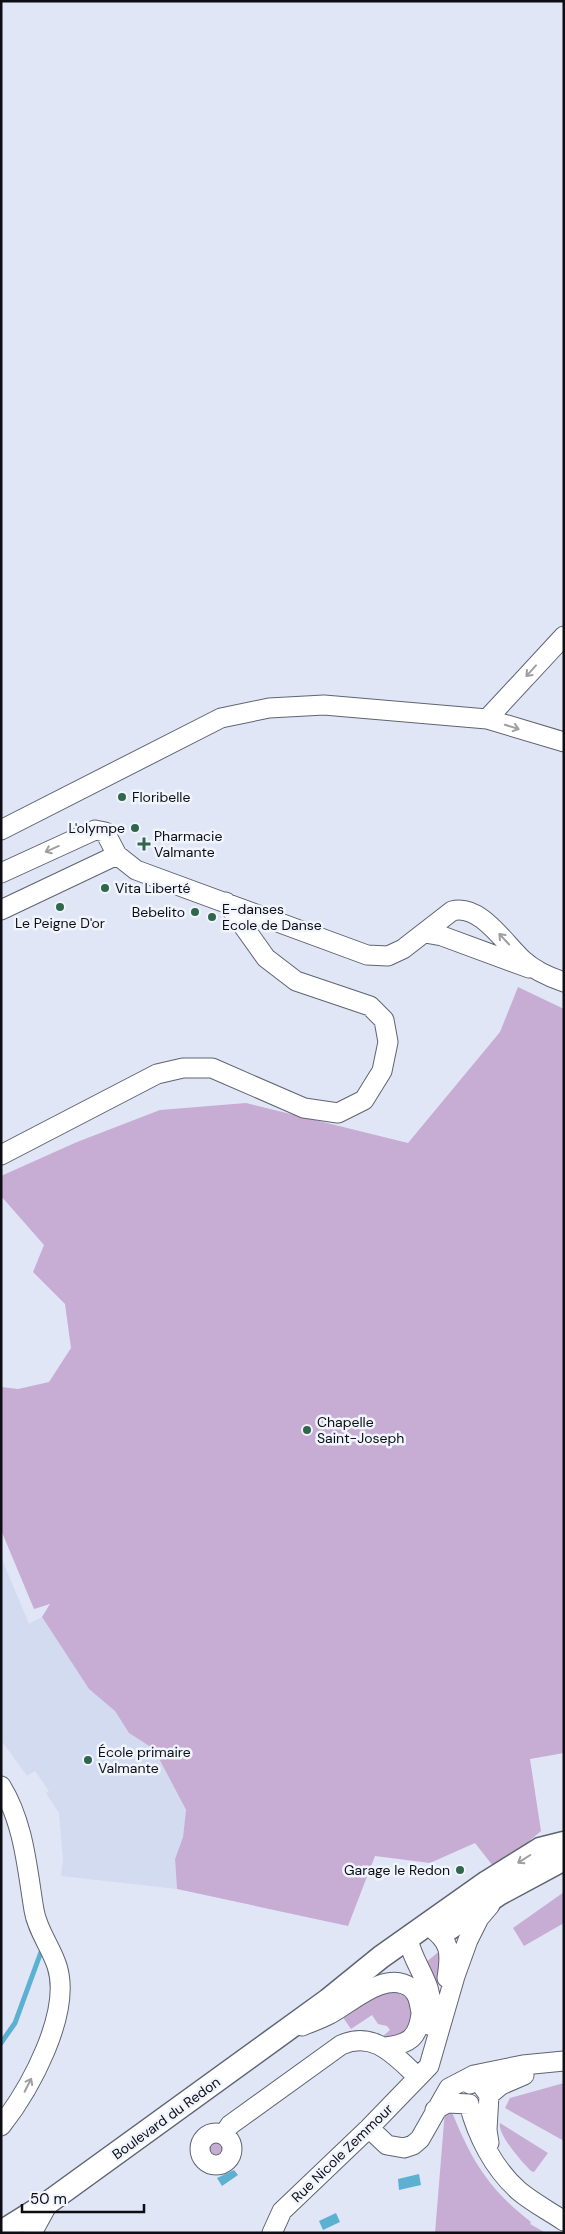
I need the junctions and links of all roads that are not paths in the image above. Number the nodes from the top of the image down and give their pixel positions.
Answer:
1 (561, 642) edge
2 (487, 720) junction
3 (538, 735) junction
4 (564, 742) edge
5 (564, 753) edge
6 (1, 830) edge
7 (117, 855) junction
8 (1, 873) edge
9 (226, 902) junction
10 (1, 910) edge
11 (424, 933) junction
12 (540, 972) junction
13 (564, 982) edge
14 (1, 1156) edge
15 (1, 1786) edge
16 (564, 1843) edge
17 (564, 1860) edge
18 (499, 1894) junction
19 (434, 1930) junction
20 (409, 1947) junction
21 (430, 2022) junction
22 (284, 2033) junction
23 (386, 2048) junction
24 (564, 2061) edge
25 (523, 2065) junction
26 (474, 2075) junction
27 (418, 2077) junction
28 (488, 2095) junction
29 (470, 2107) junction
30 (435, 2110) junction
31 (1, 2126) edge
32 (369, 2128) junction
33 (224, 2134) dead end
34 (492, 2159) junction
35 (49, 2202) junction
36 (564, 2221) edge
37 (1, 2232) edge
38 (32, 2233) edge
39 (272, 2233) edge

1 -> 2 street
2 -> 3 street
2 - 6 street
3 - 4 street
3 - 5 street
7 -> 8 street
7 - 9 street
7 - 10 street
9 - 11 street
9 - 14 street
11 - 12 street
12 -> 11 street
12 - 13 street
31 -> 15 street
16 -> 19 street, Boulevard du Redon
17 - 18 street, Boulevard du Redon
18 - 19 street, Boulevard du Redon
18 - 21 street, Rue Nicole Zemmour
19 - 20 street, Boulevard du Redon
19 - 21 street, Rue Nicole Zemmour
20 - 21 street, Rue Nicole Zemmour
20 - 22 street, Boulevard du Redon
21 - 22 street
21 - 23 street
21 - 27 street, Rue Nicole Zemmour
22 - 35 street, Boulevard du Redon
23 - 27 street
23 - 33 street
24 - 25 street
25 - 26 street
25 - 28 street
26 - 28 street
26 - 29 street
26 - 30 street
27 - 32 street, Rue Nicole Zemmour
28 - 34 street
29 - 30 street
29 - 34 street
30 - 32 street
32 - 39 street, Rue Nicole Zemmour
34 - 36 street
35 - 37 street, Boulevard du Redon
35 - 38 street

